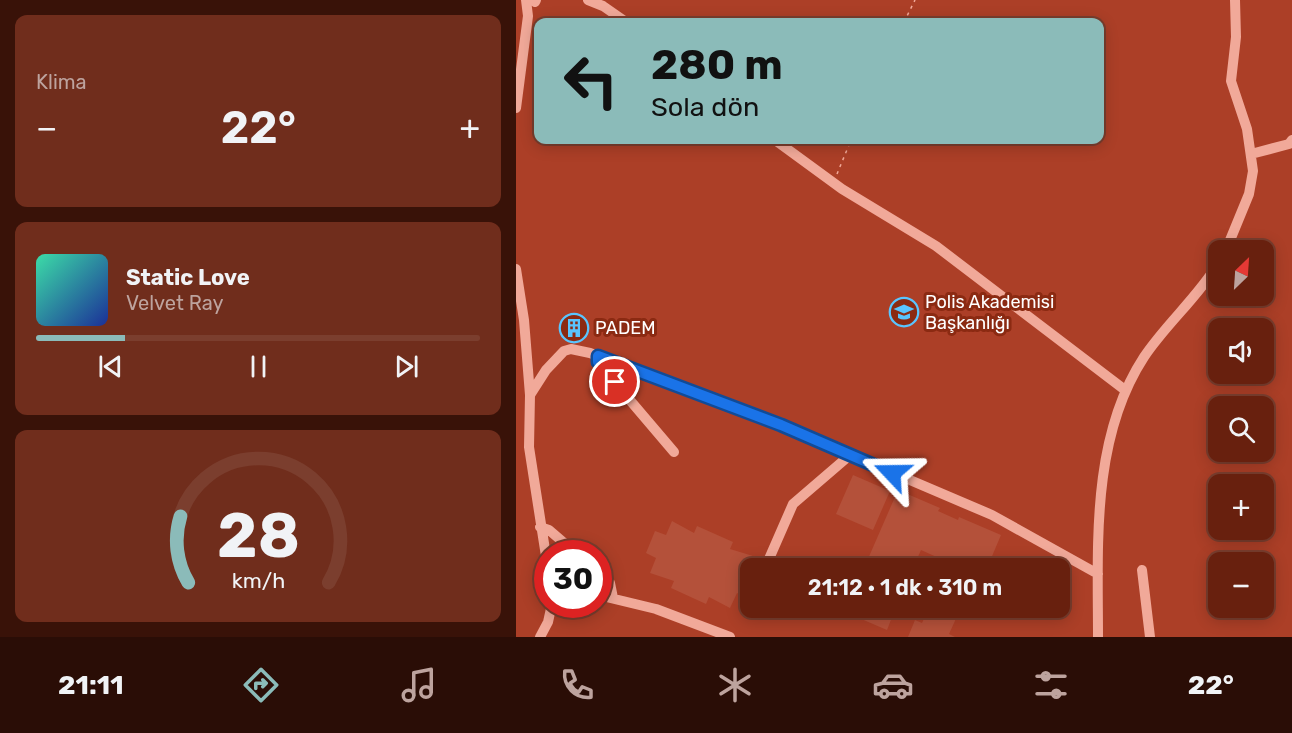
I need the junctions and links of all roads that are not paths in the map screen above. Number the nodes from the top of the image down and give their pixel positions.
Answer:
1 (588, 0) edge
2 (1235, 0) edge
3 (533, 2) edge
4 (620, 18) edge
5 (516, 108) edge
6 (1292, 140) edge
7 (780, 144) edge
8 (1251, 154) junction
9 (1230, 240) edge
10 (516, 269) edge
11 (1208, 276) edge
12 (598, 356) junction
13 (1125, 390) junction
14 (530, 395) junction
15 (674, 452) dead end
16 (850, 455) junction
17 (540, 527) junction
18 (542, 540) edge
19 (561, 540) edge
20 (769, 558) edge
21 (1142, 570) dead end
22 (1098, 574) junction
23 (612, 593) edge
24 (613, 598) joint
25 (549, 618) edge
26 (540, 637) edge
27 (730, 637) edge
28 (1098, 637) edge
29 (1150, 637) edge

1 - 4 street
2 - 8 street
3 - 5 street
6 - 8 street
7 - 13 street
8 - 9 street
10 - 14 street
11 - 13 street
12 - 14 street
12 - 15 street
12 - 16 street
13 - 22 street
14 - 17 street
16 - 20 street
16 - 22 street
17 - 18 street
17 - 19 street
21 - 29 street
22 - 28 street
23 - 24 street
24 - 27 street
25 - 26 street

